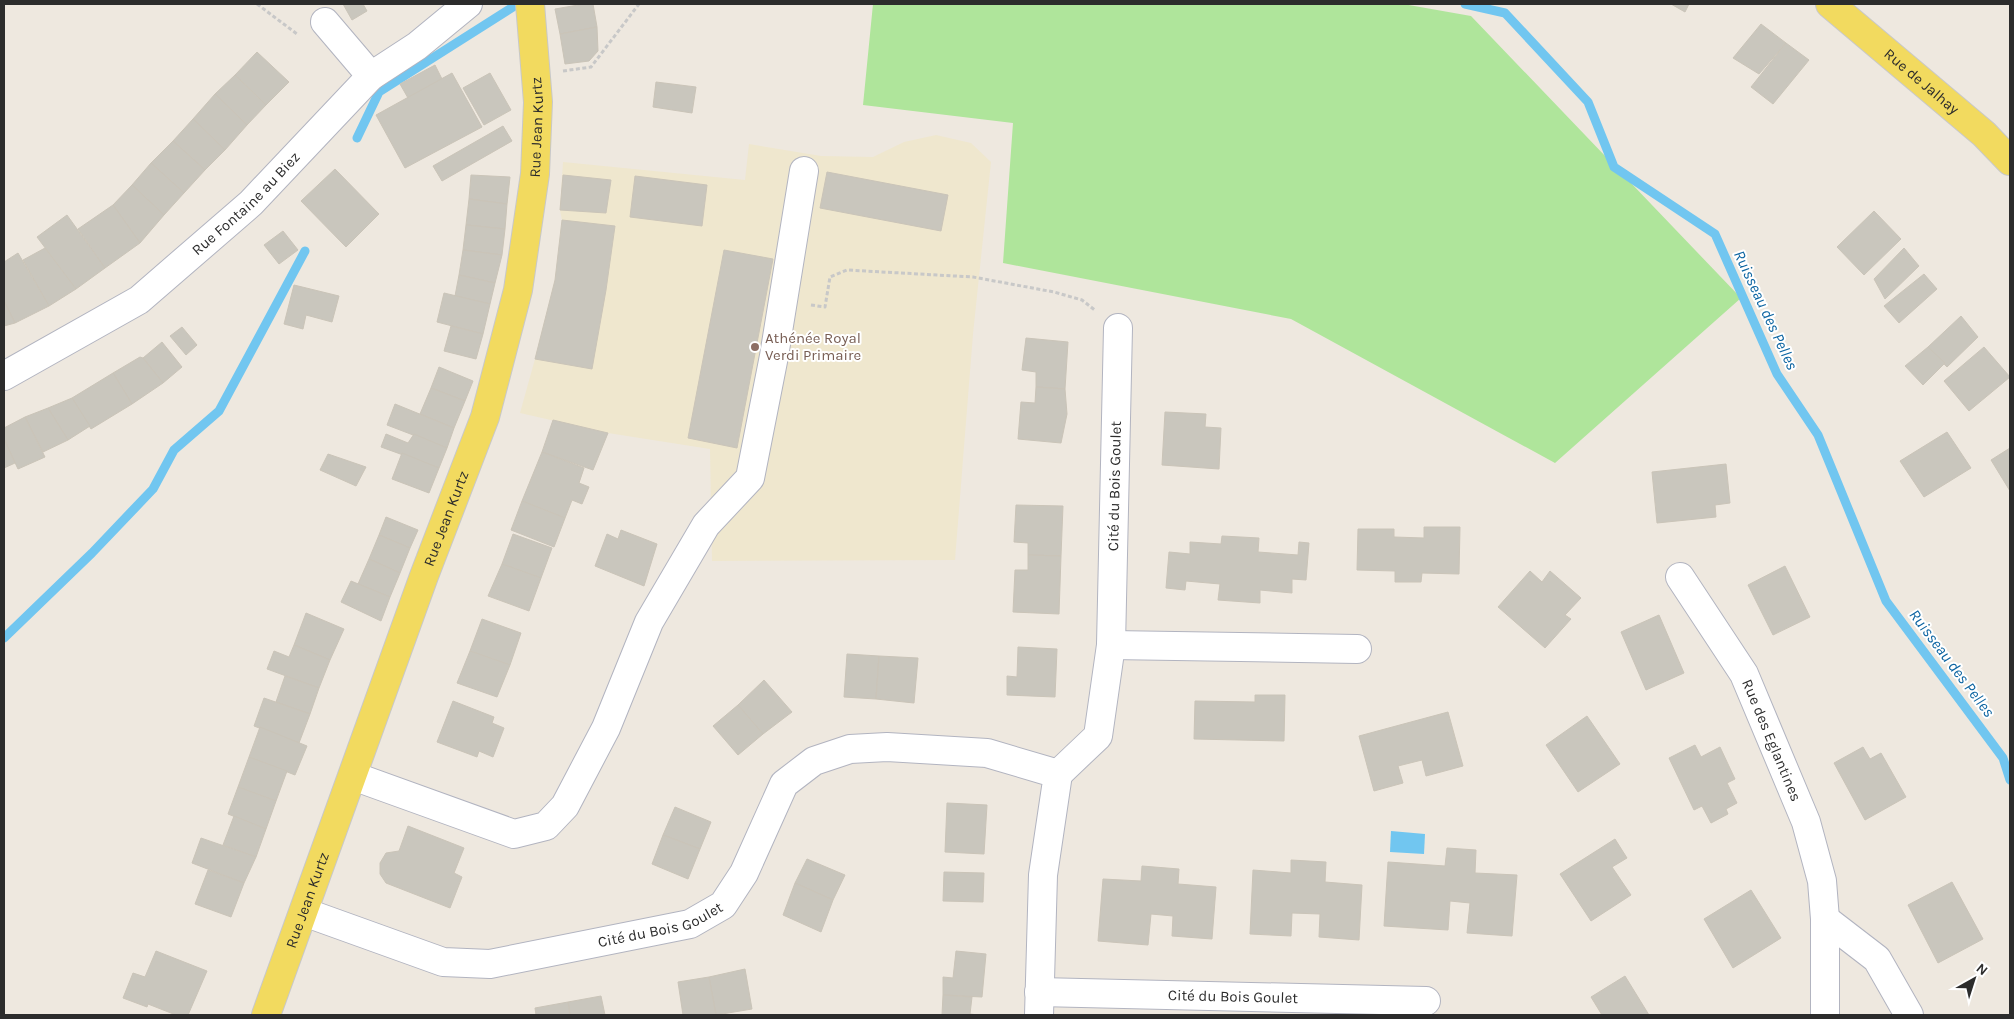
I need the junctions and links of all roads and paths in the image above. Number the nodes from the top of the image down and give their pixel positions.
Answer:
1 (468, 4) edge
2 (530, 4) edge
3 (639, 4) edge
4 (1830, 4) edge
5 (326, 22) dead end
6 (536, 75) junction
7 (371, 76) junction
8 (2010, 161) edge
9 (804, 171) dead end
10 (783, 302) junction
11 (1118, 328) joint
12 (4, 376) edge
13 (1680, 577) dead end
14 (1111, 645) junction
15 (1357, 649) dead end
16 (1058, 774) junction
17 (353, 776) junction
18 (304, 912) junction
19 (1826, 919) junction
20 (1426, 1001) dead end
21 (1039, 1004) edge
22 (266, 1015) edge
23 (1826, 1015) edge
24 (1909, 1015) edge

1 - 7 street, Rue Fontaine au Biez
2 - 6 main road, Rue Jean Kurtz
3 - 6 path
4 - 8 main road, Rue de Jalhay
5 - 7 street
6 - 17 main road, Rue Jean Kurtz
7 - 12 street, Rue Fontaine au Biez
9 - 10 street
10 - 11 path
10 - 17 street
11 - 14 street, Cité du Bois Goulet
13 - 19 street, Rue des Eglantines
14 - 15 street
14 - 16 street, Cité du Bois Goulet
16 - 18 street, Cité du Bois Goulet
16 - 21 street, Cité du Bois Goulet
17 - 18 main road, Rue Jean Kurtz
18 - 22 main road, Rue Jean Kurtz
19 - 23 street, Rue des Eglantines
19 - 24 street
20 - 21 street, Cité du Bois Goulet

